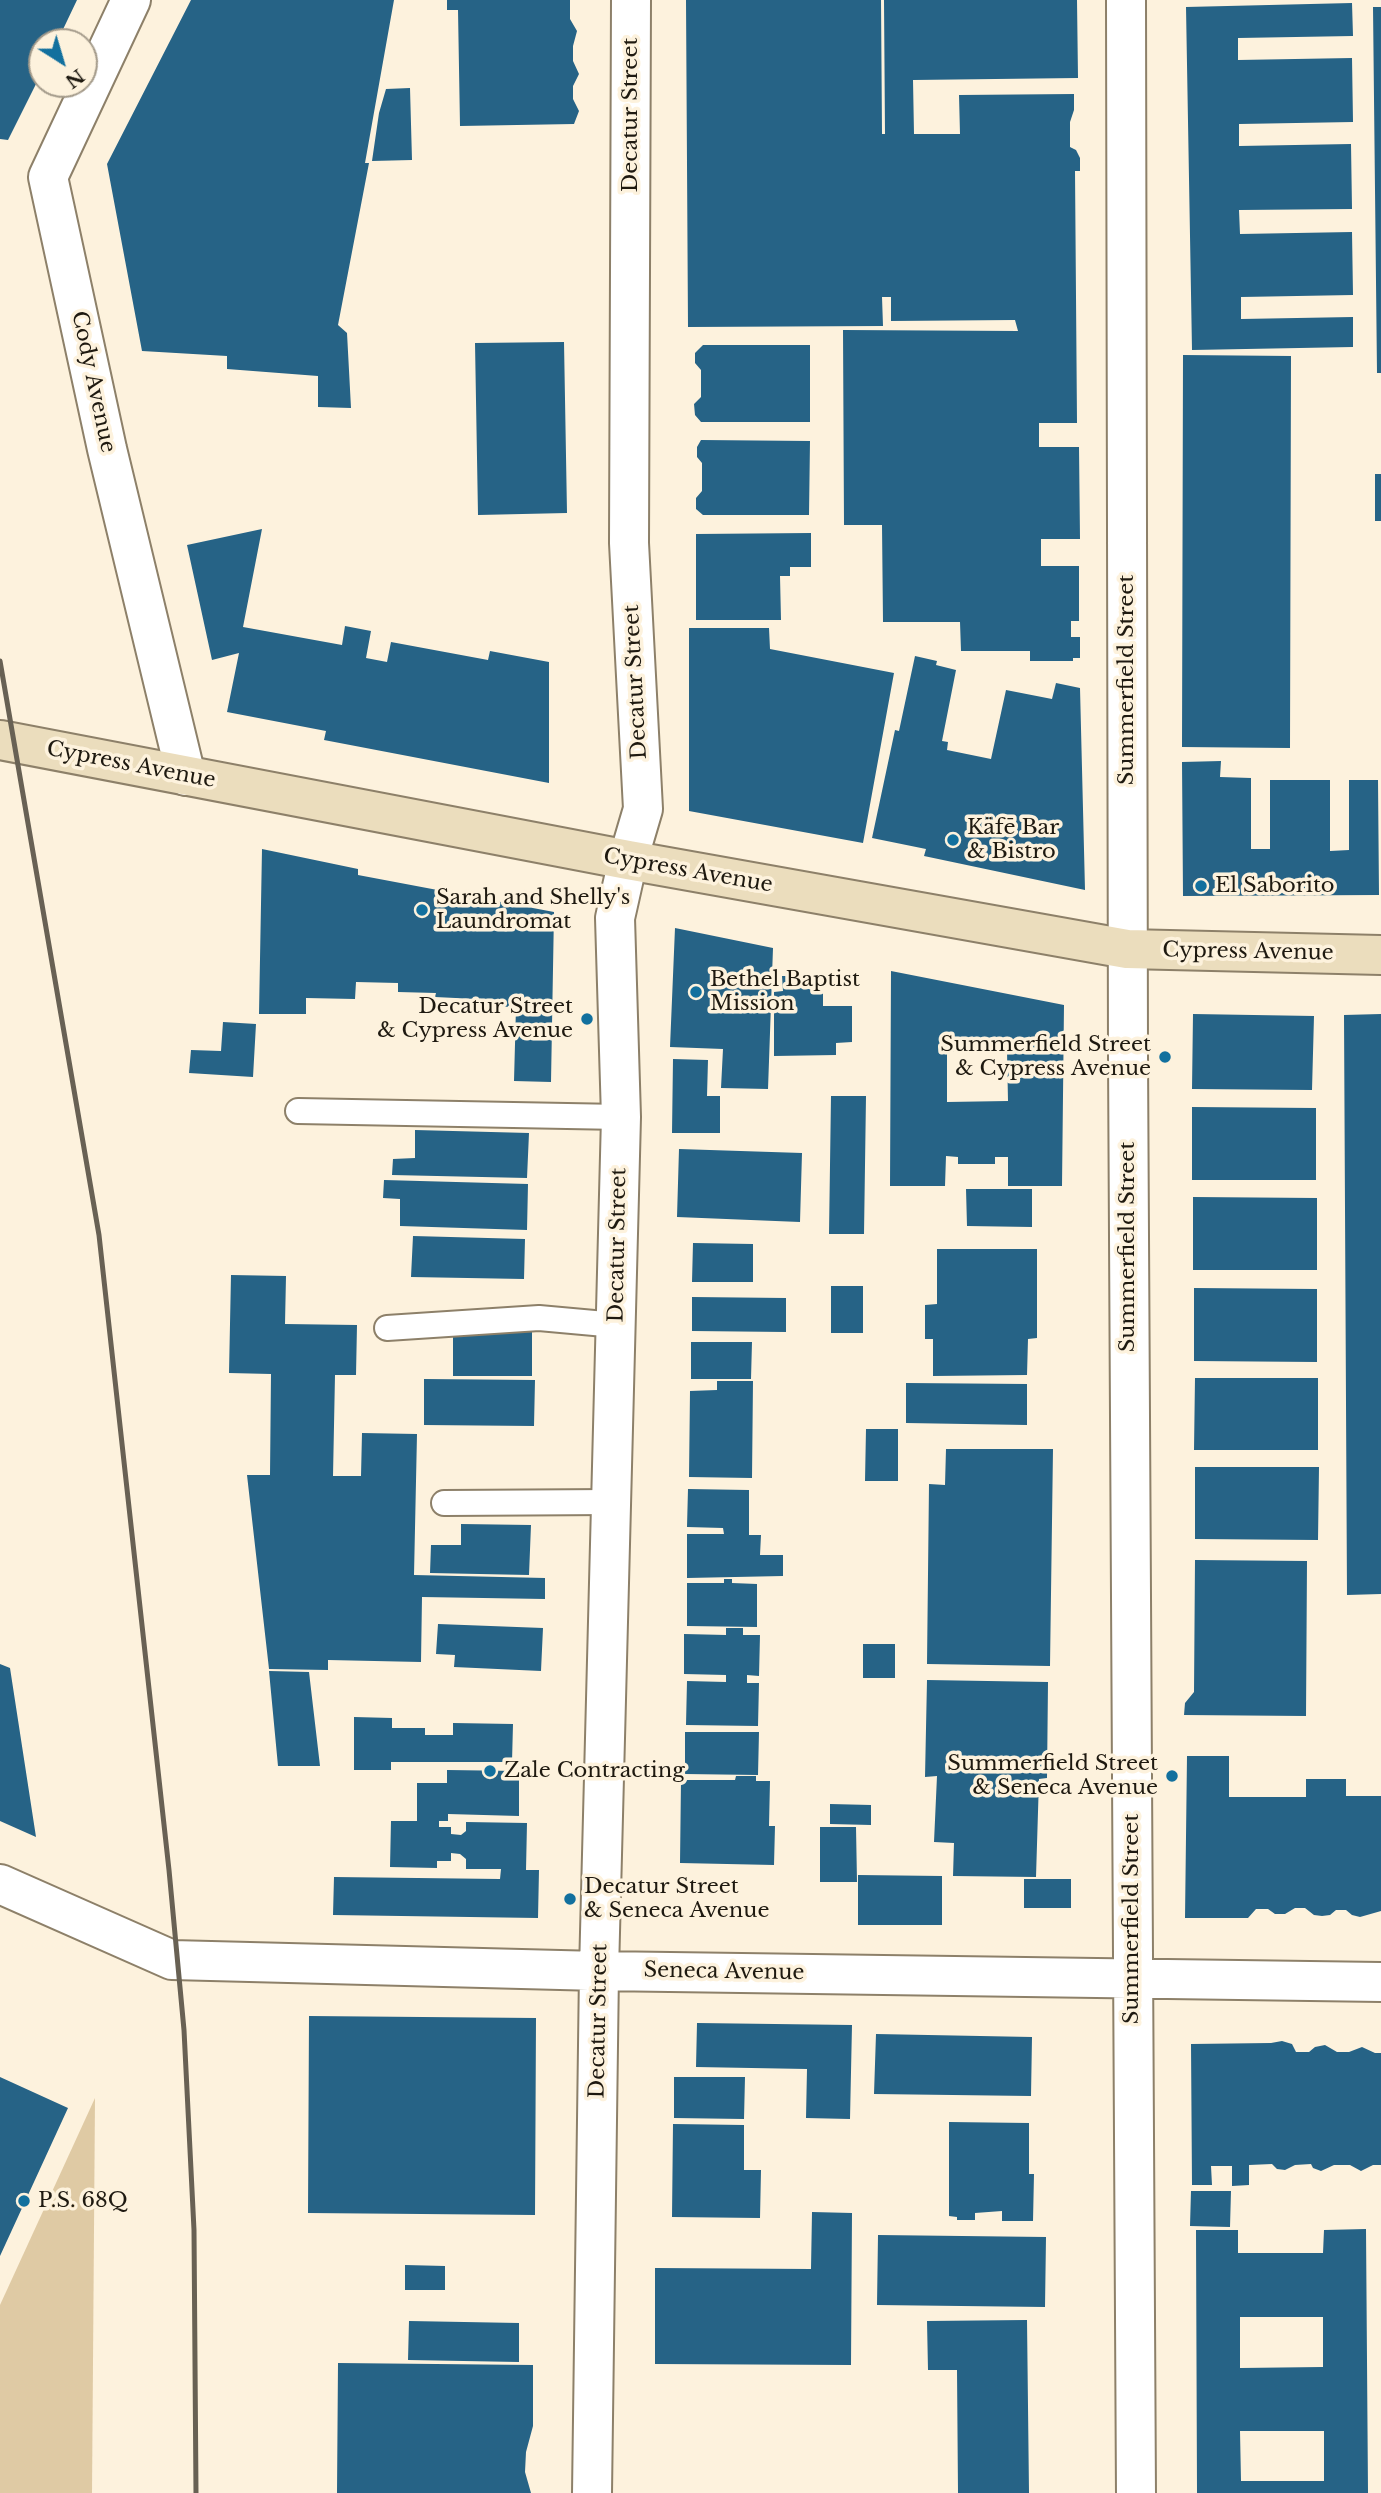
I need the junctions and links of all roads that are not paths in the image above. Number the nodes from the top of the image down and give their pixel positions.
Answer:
1 (131, 0) edge
2 (631, 0) edge
3 (1126, 0) edge
4 (0, 740) edge
5 (186, 776) junction
6 (628, 860) junction
7 (1127, 949) junction
8 (1381, 955) edge
9 (298, 1111) dead end
10 (621, 1117) junction
11 (616, 1325) junction
12 (387, 1328) dead end
13 (611, 1502) junction
14 (444, 1503) dead end
15 (0, 1884) edge
16 (599, 1971) junction
17 (1132, 1979) junction
18 (1381, 1982) edge
19 (592, 2493) edge
20 (1136, 2493) edge

1 - 5 street, Cody Avenue
2 - 6 street, Decatur Street
3 - 7 street, Summerfield Street
4 - 5 main road, Cypress Avenue
5 - 6 main road, Cypress Avenue
6 - 7 main road, Cypress Avenue
6 - 10 street, Decatur Street
7 - 8 main road, Cypress Avenue
7 - 17 street, Summerfield Street
9 - 10 lane
10 - 11 street, Decatur Street
11 - 12 lane
11 - 13 street, Decatur Street
13 - 14 lane
13 - 16 street, Decatur Street
15 - 16 street, Seneca Avenue
16 - 17 street, Seneca Avenue
16 - 19 street, Decatur Street
17 - 18 street, Seneca Avenue
17 - 20 street, Summerfield Street

